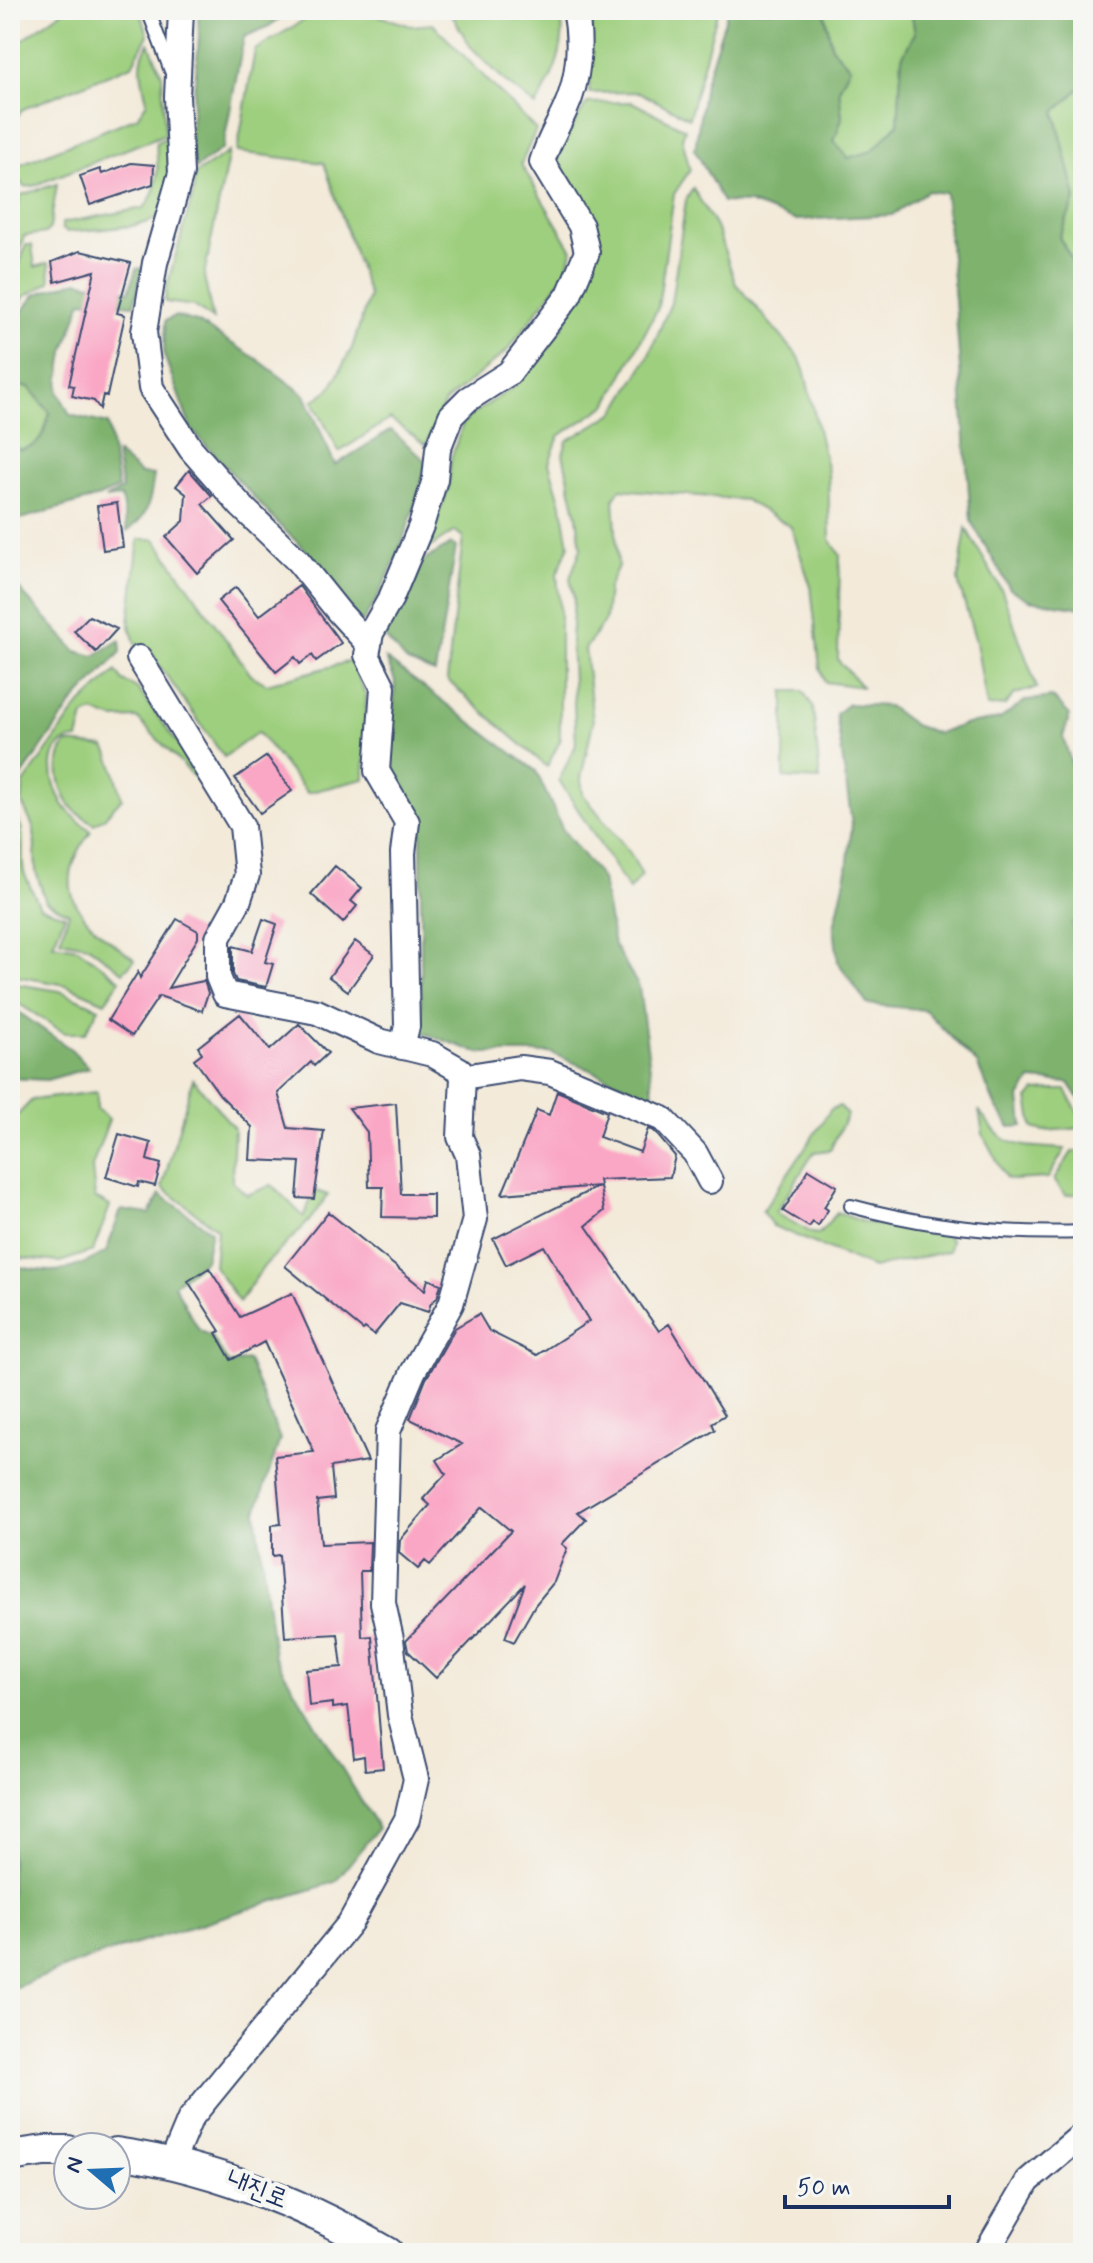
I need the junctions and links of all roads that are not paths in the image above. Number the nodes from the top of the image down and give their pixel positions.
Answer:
1 (148, 10) edge
2 (181, 10) edge
3 (575, 10) edge
4 (177, 90) junction
5 (369, 645) junction
6 (139, 658) dead end
7 (402, 1047) junction
8 (463, 1077) junction
9 (710, 1181) dead end
10 (851, 1206) dead end
11 (1083, 1232) edge
12 (1083, 2134) edge
13 (52, 2151) edge
14 (10, 2156) edge
15 (132, 2156) edge
16 (172, 2162) junction
17 (388, 2253) edge
18 (986, 2253) edge

1 - 4 lane
2 - 4 street
3 - 5 street
4 - 5 street
5 - 7 street
6 - 7 street
7 - 8 street
8 - 9 street
8 - 16 street
10 - 11 lane
12 - 18 street
13 - 14 street
15 - 16 street, 내진로
16 - 17 street, 내진로

